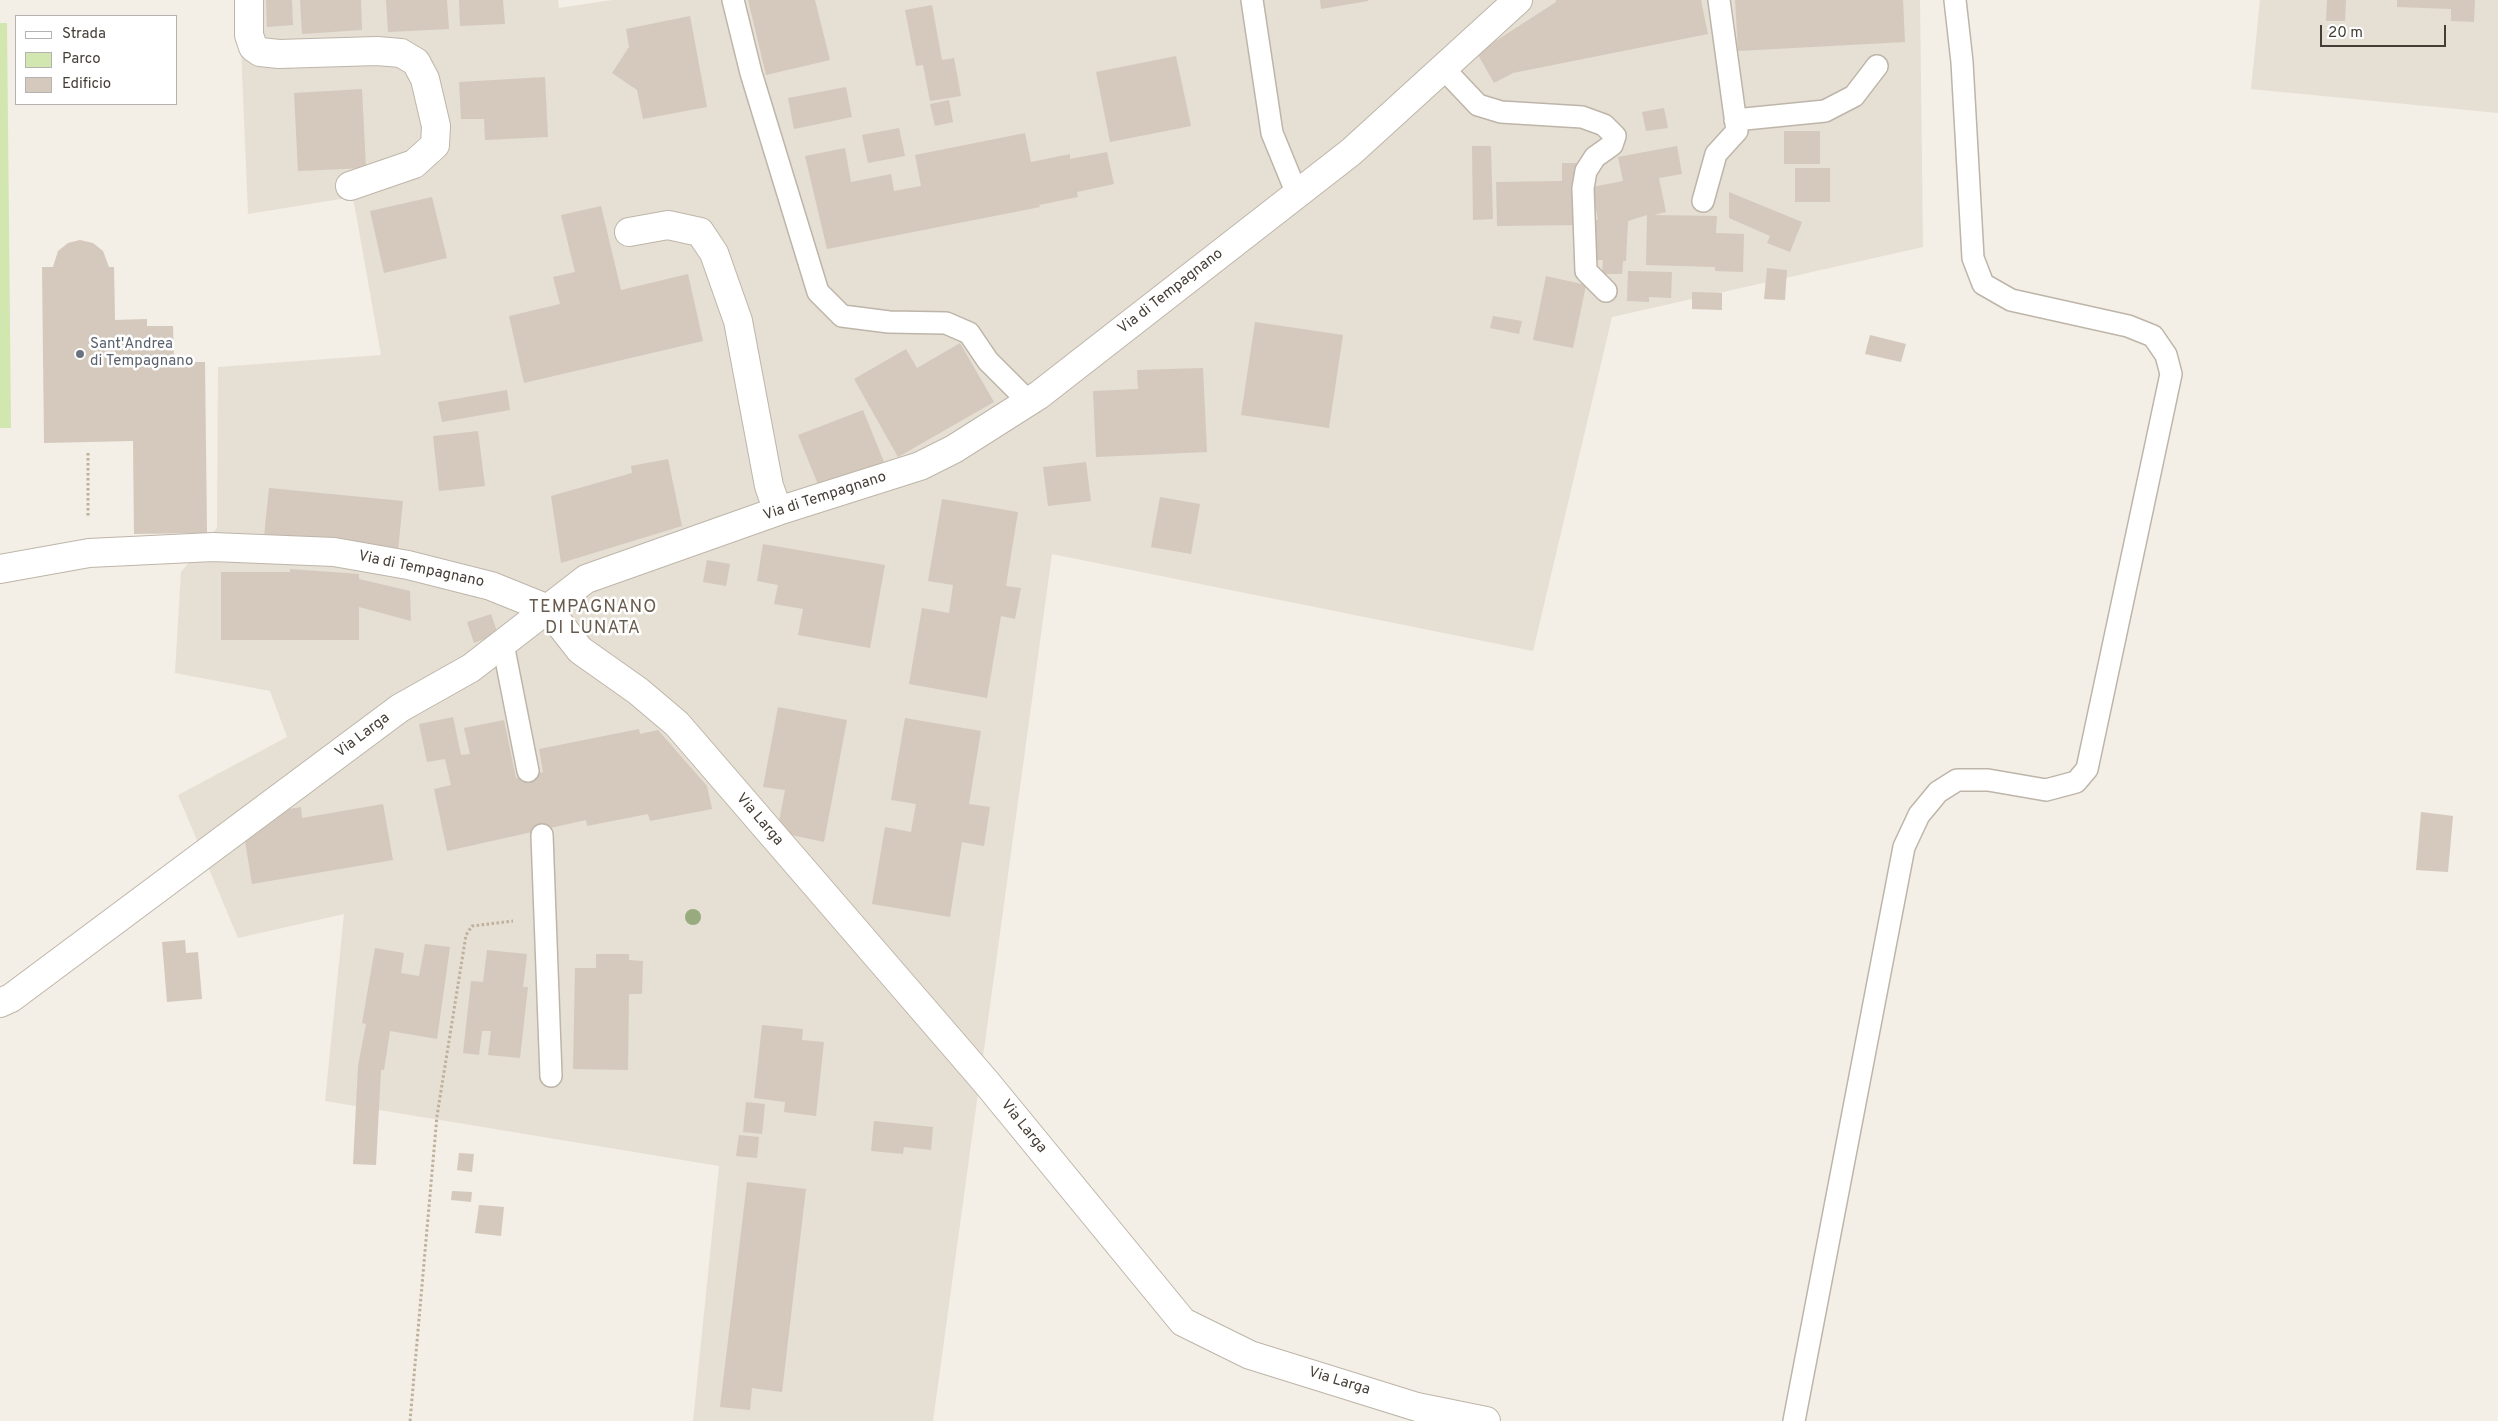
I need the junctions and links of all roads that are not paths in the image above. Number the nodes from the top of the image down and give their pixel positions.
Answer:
1 (249, 0) edge
2 (733, 0) edge
3 (1252, 0) edge
4 (1518, 0) edge
5 (1719, 0) edge
6 (1955, 0) edge
7 (1877, 66) dead end
8 (1443, 68) junction
9 (1736, 120) junction
10 (350, 186) dead end
11 (1297, 194) junction
12 (1703, 201) dead end
13 (629, 232) dead end
14 (1606, 291) dead end
15 (1029, 402) junction
16 (778, 511) junction
17 (0, 568) edge
18 (548, 609) junction
19 (503, 644) junction
20 (528, 771) dead end
21 (542, 835) dead end
22 (0, 1003) edge
23 (551, 1076) dead end
24 (1486, 1421) edge
25 (1794, 1421) edge

1 - 10 street
2 - 15 lane
3 - 11 lane
4 - 8 street, Via di Tempagnano
5 - 9 lane
6 - 25 lane
7 - 9 lane
8 - 11 street, Via di Tempagnano
8 - 14 lane
9 - 12 lane
11 - 15 street, Via di Tempagnano
13 - 16 street
15 - 16 street, Via di Tempagnano
16 - 18 street, Via di Tempagnano
17 - 18 street, Via di Tempagnano
18 - 19 street, Via Larga
18 - 24 street, Via Larga
19 - 20 lane
19 - 22 street, Via Larga
21 - 23 lane

